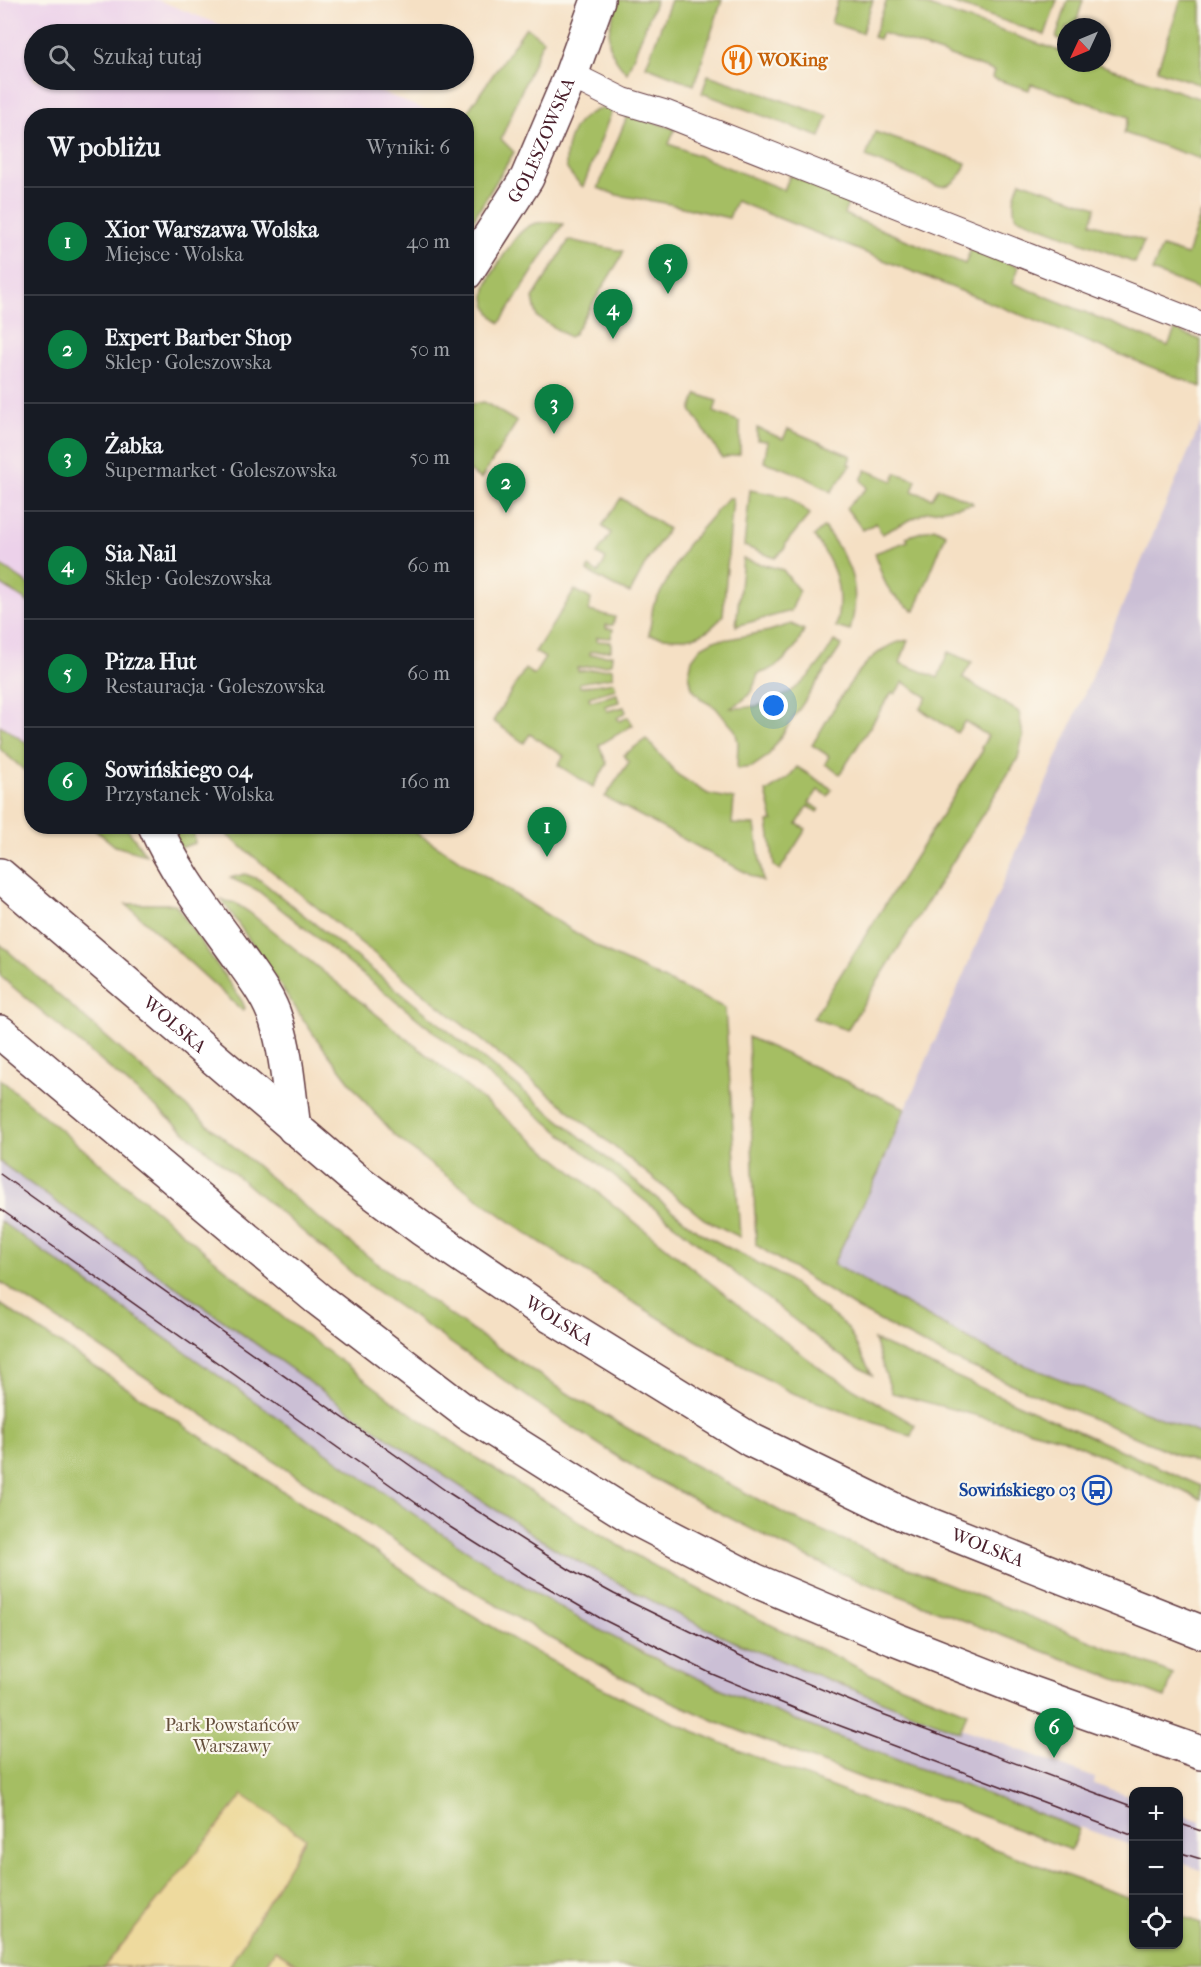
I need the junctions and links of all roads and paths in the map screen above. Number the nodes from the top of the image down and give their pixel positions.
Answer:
1 (598, 0) edge
2 (571, 75) junction
3 (474, 261) edge
4 (1201, 325) edge
5 (158, 834) edge
6 (0, 875) edge
7 (0, 1032) edge
8 (294, 1128) junction
9 (1201, 1632) edge
10 (1201, 1753) edge

1 - 2 main road, GOLESZOWSKA
2 - 3 main road, GOLESZOWSKA
2 - 4 lane
5 - 8 main road
6 - 8 main road, WOLSKA
7 - 10 main road
8 - 9 main road, WOLSKA

